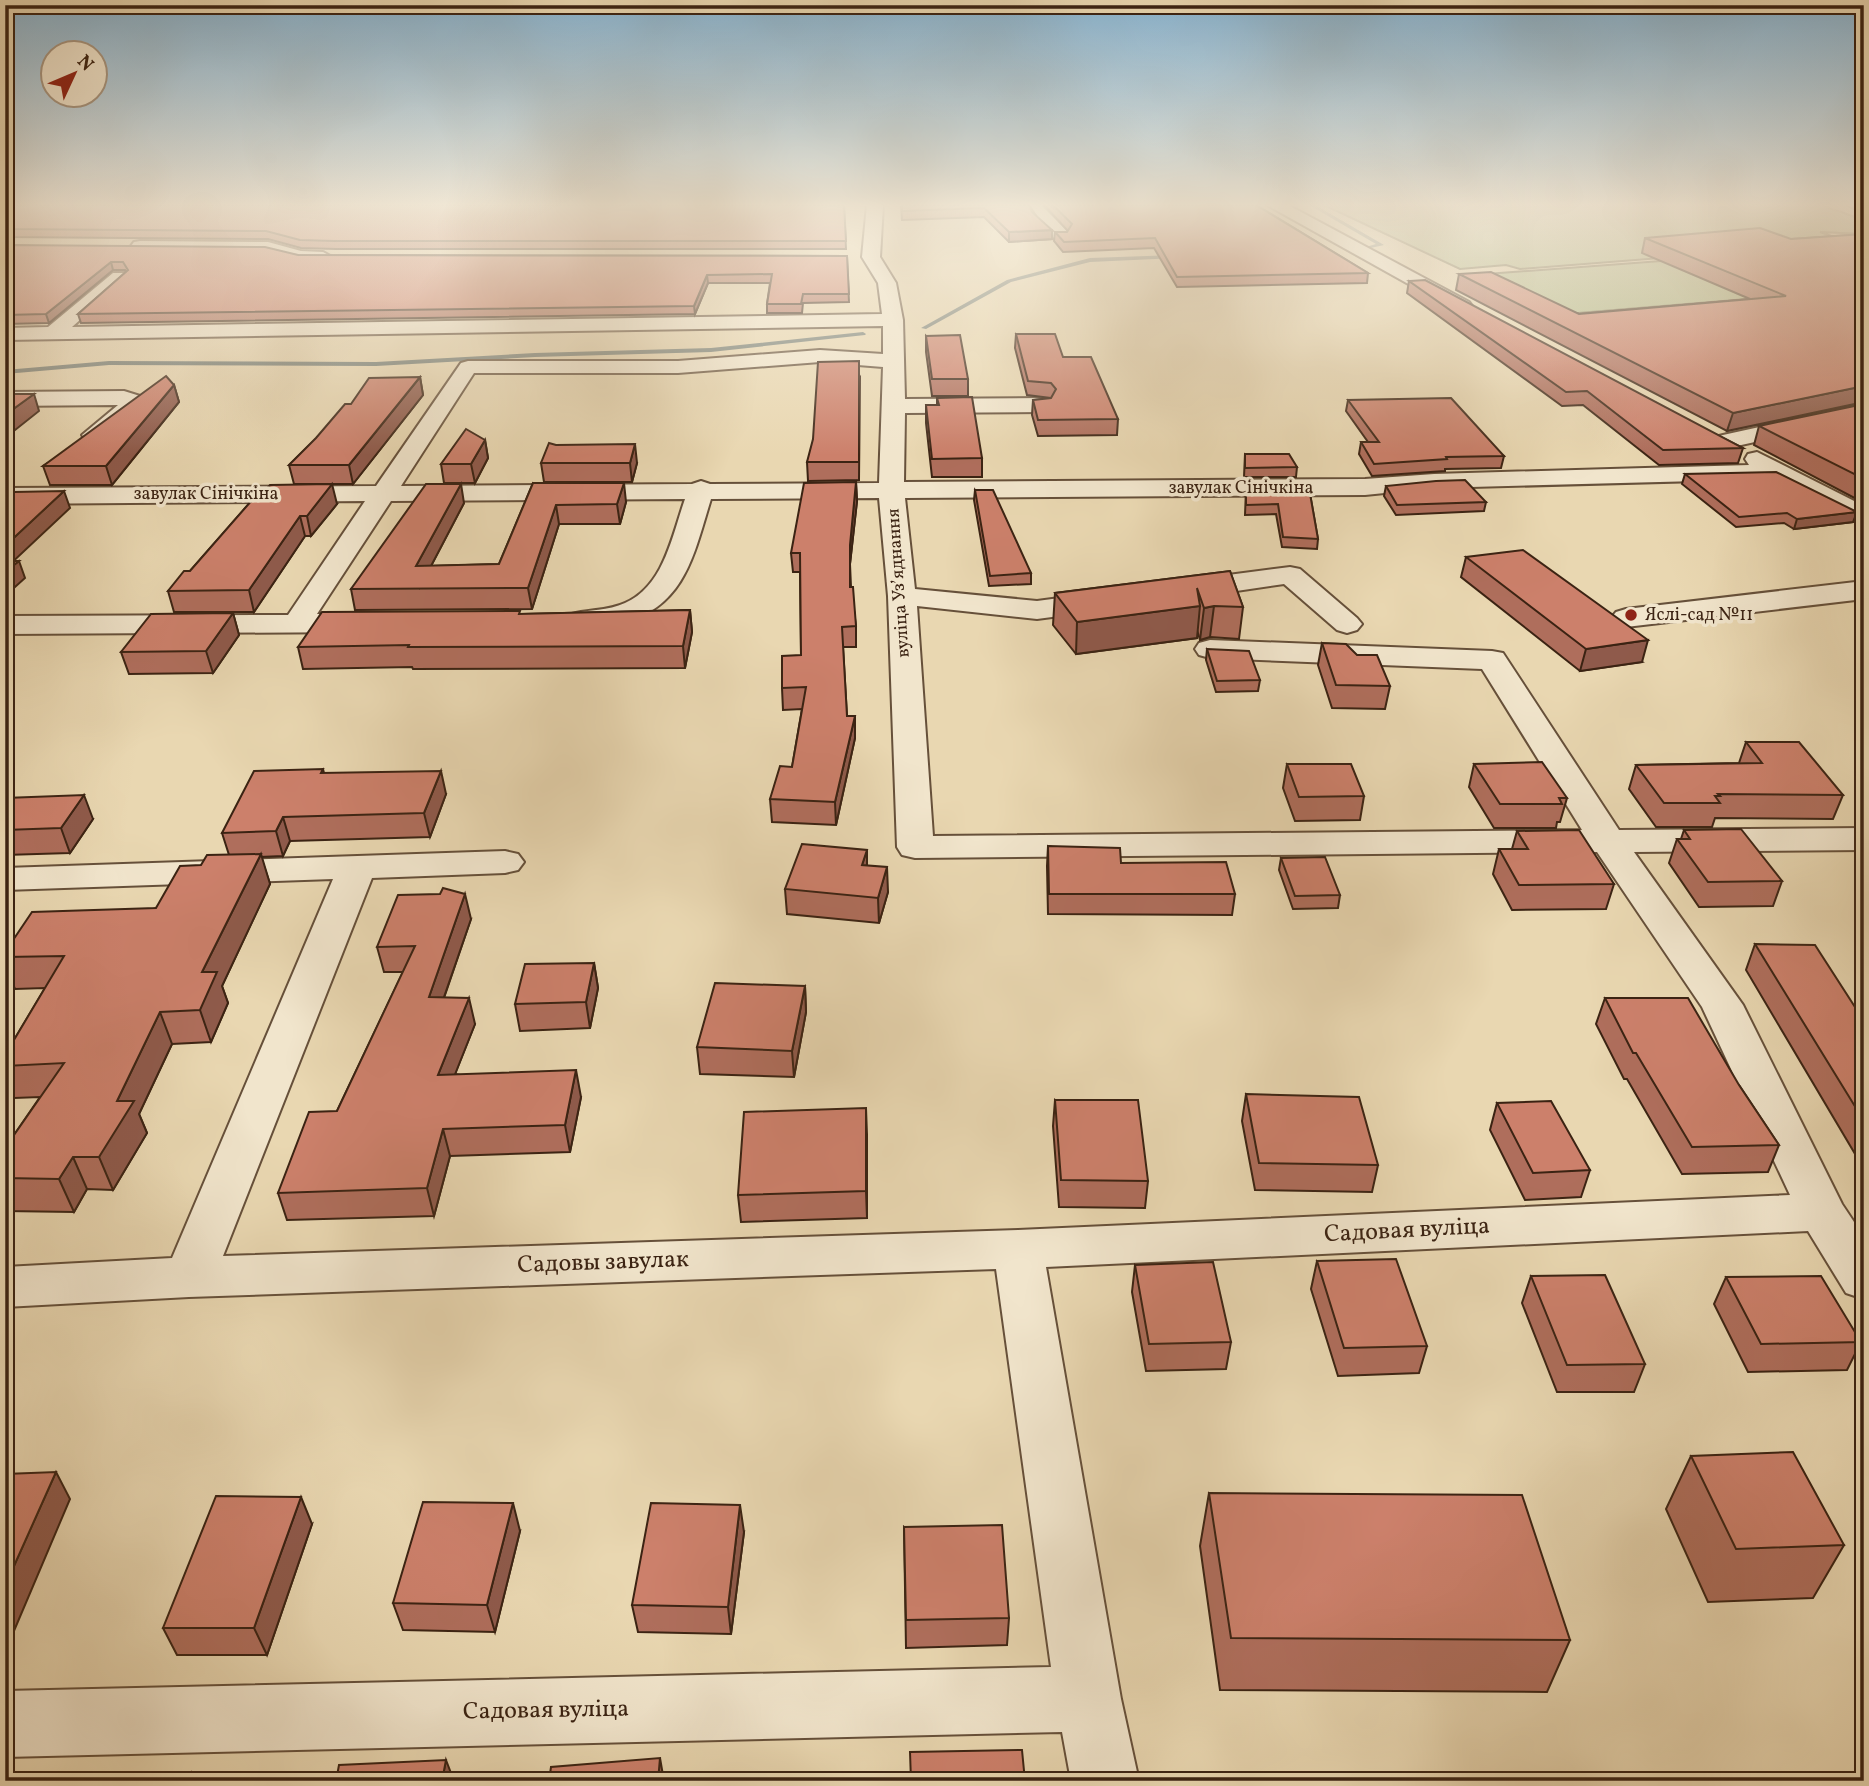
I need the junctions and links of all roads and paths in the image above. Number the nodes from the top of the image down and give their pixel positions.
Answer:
1 (106, 288) edge
2 (888, 288) edge
3 (1430, 288) edge
4 (1483, 317) edge
5 (893, 320) junction
6 (54, 333) junction
7 (5, 334) edge
8 (894, 360) junction
9 (5, 399) edge
10 (1042, 405) edge
11 (894, 406) junction
12 (1864, 411) edge
13 (1699, 429) edge
14 (1723, 442) junction
15 (78, 447) edge
16 (48, 471) edge
17 (1780, 471) junction
18 (701, 489) junction
19 (891, 490) junction
20 (385, 493) junction
21 (12, 496) edge
22 (1864, 516) edge
23 (1864, 590) edge
24 (902, 596) junction
25 (1626, 618) dead end
26 (562, 620) edge
27 (394, 622) edge
28 (296, 624) junction
29 (1347, 624) dead end
30 (5, 625) edge
31 (1210, 649) edge
32 (1864, 839) edge
33 (1608, 842) junction
34 (505, 862) dead end
35 (357, 867) junction
36 (5, 879) edge
37 (1822, 1212) junction
38 (1018, 1249) junction
39 (189, 1278) junction
40 (1864, 1279) edge
41 (5, 1287) edge
42 (1088, 1699) junction
43 (5, 1724) edge
44 (1105, 1781) edge

1 - 6 street
2 - 5 street, вуліца Узʼяднання
3 - 4 street
5 - 6 street
5 - 8 street, вуліца Узʼяднання
6 - 7 street
8 - 11 street, вуліца Узʼяднання
8 - 20 street
9 - 15 street
10 - 11 street
11 - 19 street, вуліца Узʼяднання
12 - 14 street
13 - 14 street
14 - 17 street
16 - 21 street
17 - 19 street, завулак Сінічкіна
17 - 22 street
18 - 19 street, завулак Сінічкіна
18 - 20 street, завулак Сінічкіна
18 - 26 street
19 - 24 street, вуліца Узʼяднання
20 - 21 street, завулак Сінічкіна
20 - 28 street
23 - 25 street
24 - 29 street
24 - 33 street, вуліца Узʼяднання
27 - 28 street
28 - 30 street
31 - 33 street
32 - 33 street
33 - 37 street
34 - 35 street
35 - 36 street
35 - 39 street
37 - 38 street, Садовая вуліца
37 - 40 street
38 - 39 street, Садовы завулак
38 - 42 street
39 - 41 street, Садовы завулак
42 - 43 street, Садовая вуліца
42 - 44 street

